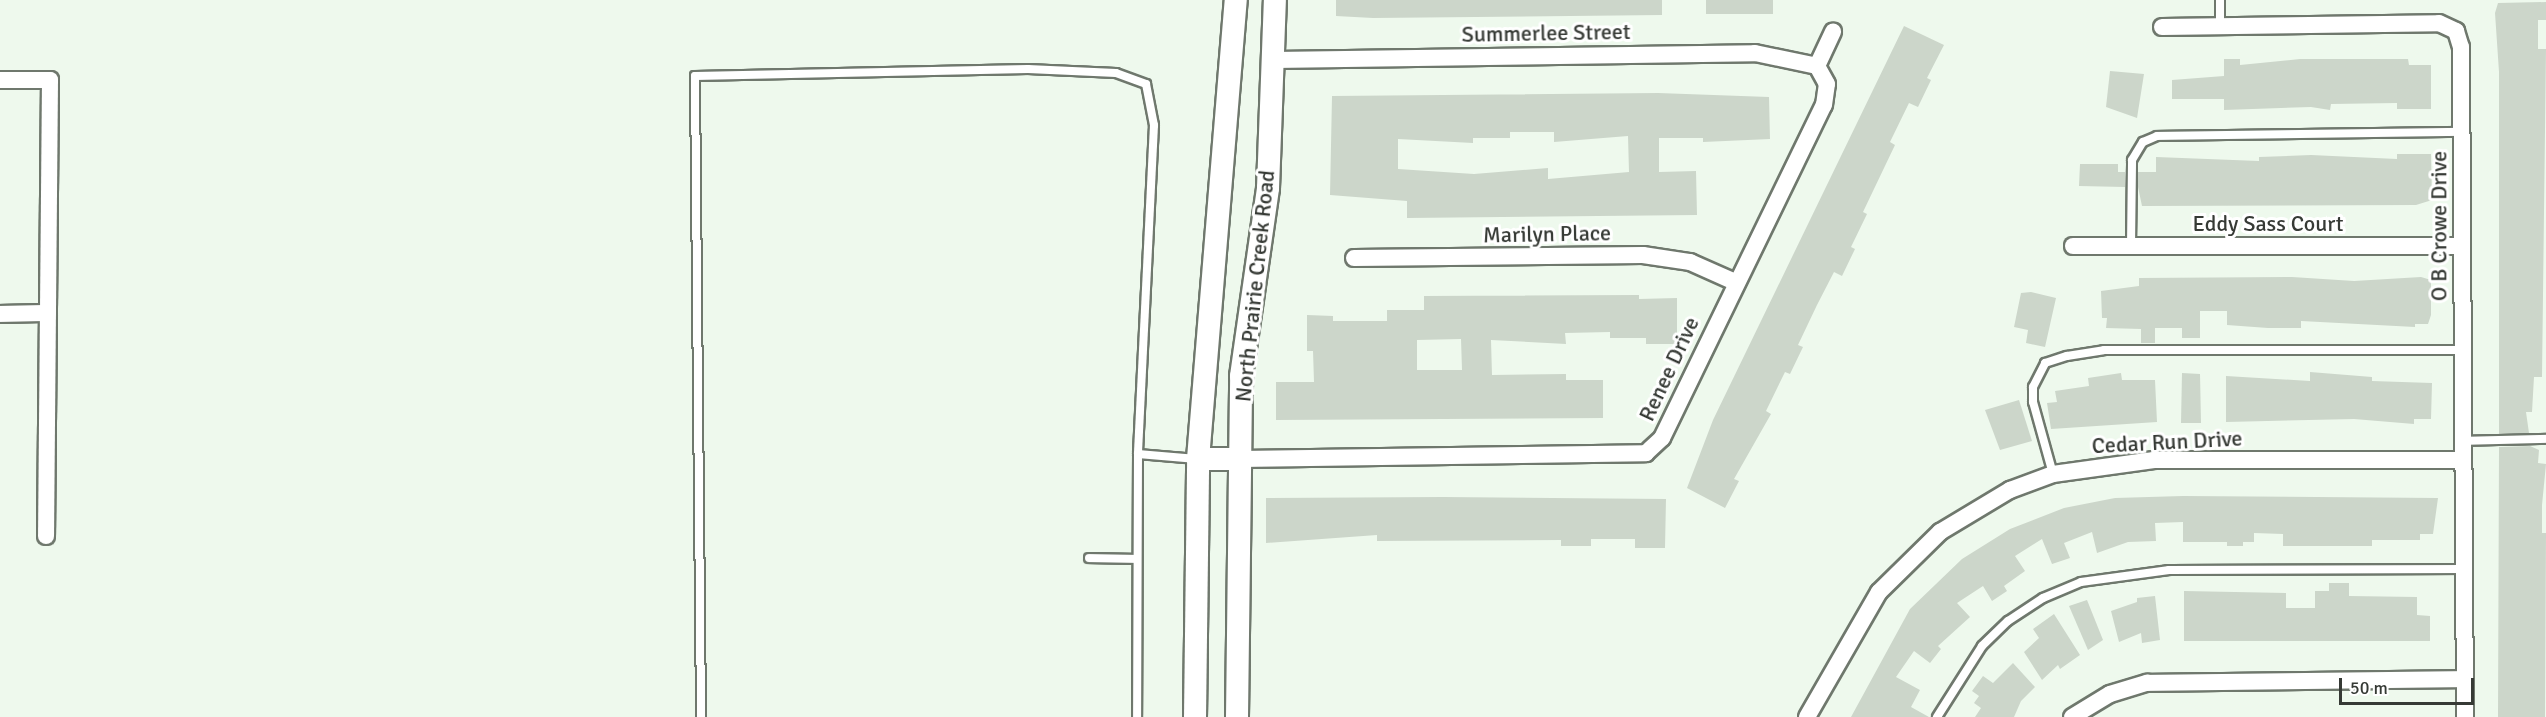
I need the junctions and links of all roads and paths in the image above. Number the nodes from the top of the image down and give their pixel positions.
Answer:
1 (1236, 0) edge
2 (1275, 0) edge
3 (2220, 0) edge
4 (2220, 25) junction
5 (2162, 27) dead end
6 (1833, 32) dead end
7 (1274, 60) junction
8 (1817, 66) junction
9 (0, 80) edge
10 (2462, 132) junction
11 (2073, 246) dead end
12 (2131, 246) junction
13 (2462, 246) junction
14 (1354, 258) dead end
15 (1735, 282) junction
16 (48, 313) junction
17 (0, 314) edge
18 (2462, 350) junction
19 (2546, 439) edge
20 (2462, 441) junction
21 (1138, 454) junction
22 (1198, 459) junction
23 (1240, 459) junction
24 (2462, 460) junction
25 (2053, 474) junction
26 (46, 536) dead end
27 (1089, 558) dead end
28 (1137, 559) junction
29 (2465, 569) junction
30 (2464, 679) junction
31 (701, 717) edge
32 (1137, 717) edge
33 (1195, 717) edge
34 (1238, 717) edge
35 (1808, 717) edge
36 (1937, 717) edge
37 (2072, 717) edge
38 (2465, 717) edge

1 - 22 main road, North Prairie Creek Road
2 - 7 main road, North Prairie Creek Road
3 - 4 lane
4 - 5 street, O B Crowe Drive
4 - 10 street, O B Crowe Drive
6 - 8 street
7 - 8 street, Summerlee Street
7 - 23 main road, North Prairie Creek Road
8 - 15 street, Renee Drive
9 - 16 street
10 - 12 lane
10 - 13 street, O B Crowe Drive
11 - 12 street, Eddy Sass Court
12 - 13 street, Eddy Sass Court
13 - 18 street, O B Crowe Drive
14 - 15 street, Marilyn Place
15 - 23 street, Renee Drive
16 - 17 street
16 - 26 street
18 - 20 street, O B Crowe Drive
18 - 25 lane
19 - 20 lane
20 - 24 street, O B Crowe Drive
21 - 22 lane
21 - 28 lane
21 - 31 lane
22 - 23 main road
22 - 33 main road, North Prairie Creek Road
23 - 34 main road, North Prairie Creek Road
24 - 25 street, Cedar Run Drive
24 - 29 street, O B Crowe Drive
25 - 35 street, Cedar Run Drive
27 - 28 lane
28 - 32 lane
29 - 30 street, O B Crowe Drive
29 - 36 lane
30 - 37 street
30 - 38 street, O B Crowe Drive

